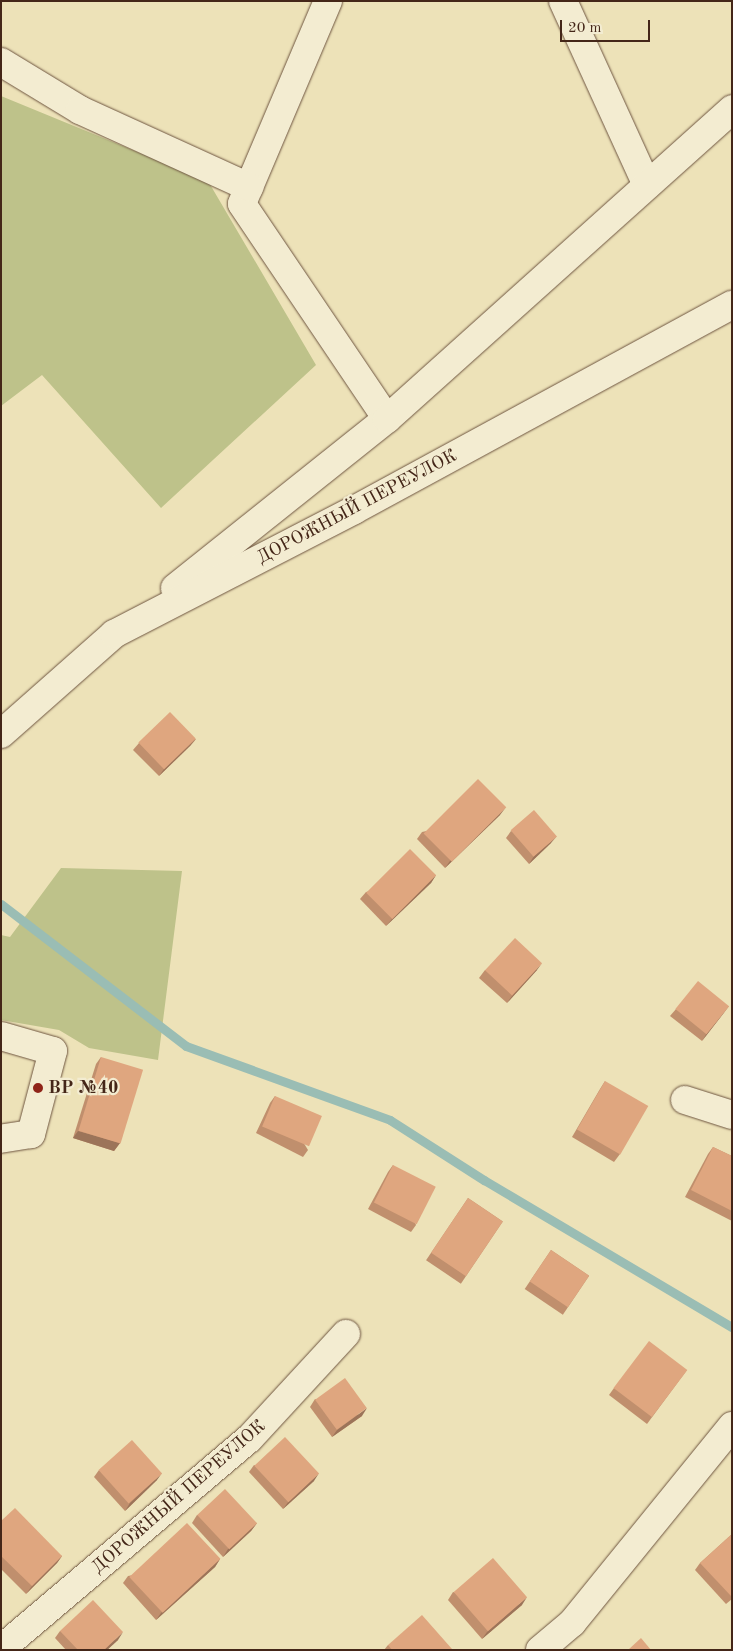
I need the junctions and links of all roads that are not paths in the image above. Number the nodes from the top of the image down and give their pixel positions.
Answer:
1 (328, 1) edge
2 (563, 1) edge
3 (1, 62) edge
4 (732, 109) edge
5 (648, 185) junction
6 (249, 187) junction
7 (732, 305) edge
8 (387, 419) junction
9 (114, 634) junction
10 (1, 734) edge
11 (1, 1036) edge
12 (685, 1100) dead end
13 (732, 1116) edge
14 (1, 1139) edge
15 (346, 1334) dead end
16 (732, 1426) edge
17 (1, 1649) edge
18 (540, 1650) edge

1 - 6 street
2 - 5 street
3 - 6 street
4 - 5 street
5 - 8 street
6 - 8 street
7 - 9 street, ДОРОЖНЫЙ ПЕРЕУЛОК
8 - 9 street
9 - 10 street, ДОРОЖНЫЙ ПЕРЕУЛОК
11 - 14 street
12 - 13 street
15 - 17 street, ДОРОЖНЫЙ ПЕРЕУЛОК
16 - 18 street

